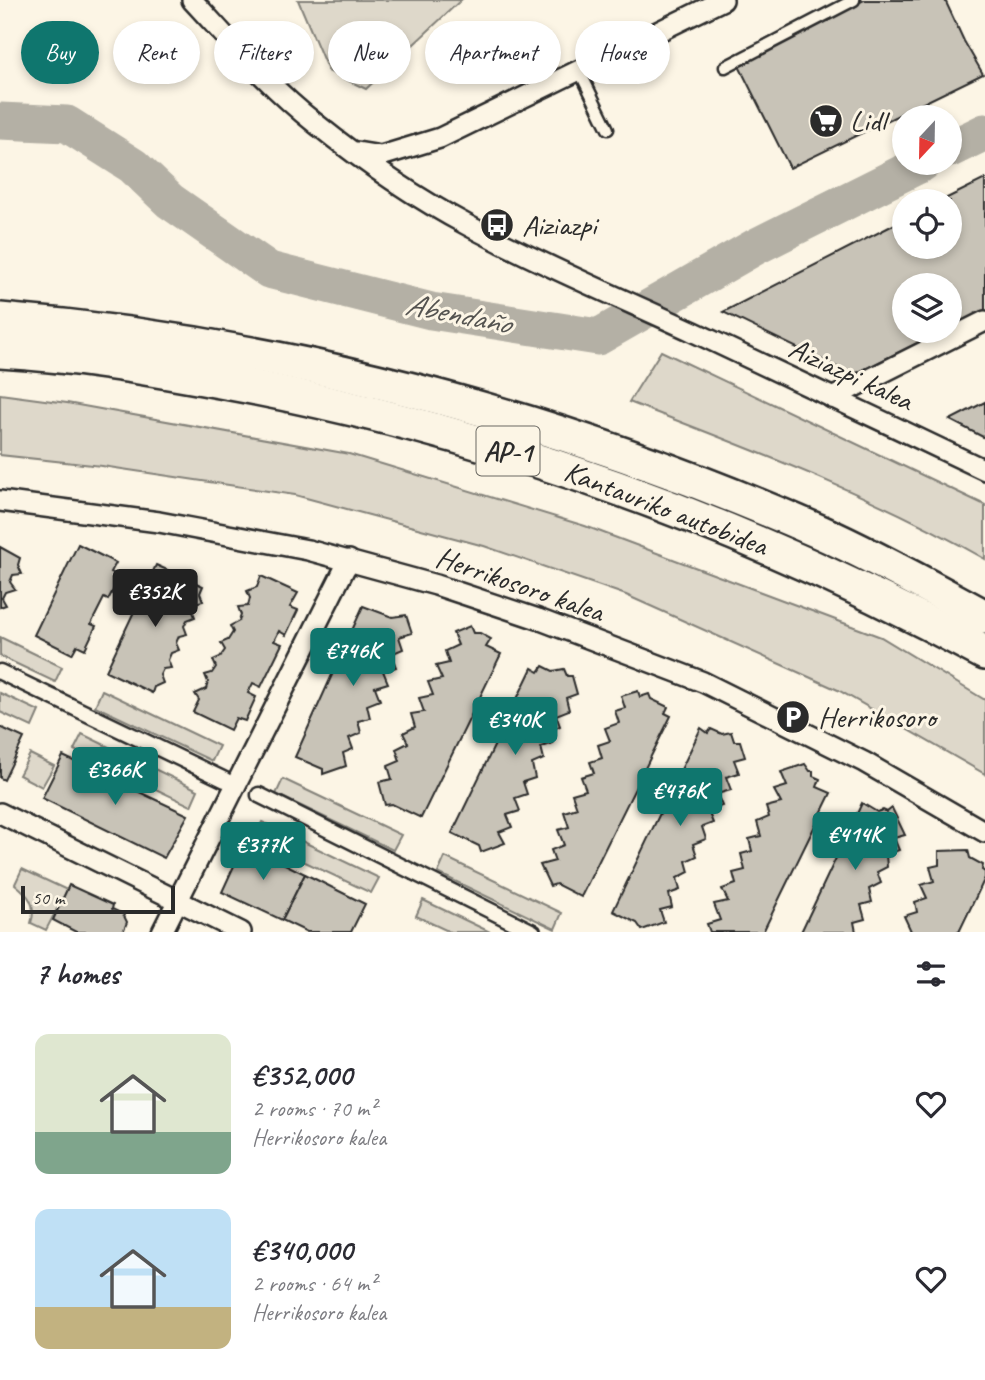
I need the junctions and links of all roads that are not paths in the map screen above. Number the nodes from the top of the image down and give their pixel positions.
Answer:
1 (192, 0) edge
2 (723, 0) edge
3 (854, 0) edge
4 (670, 26) edge
5 (725, 68) dead end
6 (575, 72) edge
7 (586, 84) edge
8 (608, 129) dead end
9 (352, 151) junction
10 (0, 320) edge
11 (985, 321) edge
12 (0, 351) edge
13 (832, 398) junction
14 (985, 470) edge
15 (0, 501) edge
16 (349, 560) junction
17 (985, 617) edge
18 (985, 653) edge
19 (0, 672) edge
20 (225, 780) dead end
21 (259, 795) dead end
22 (0, 813) edge
23 (985, 832) edge
24 (177, 901) junction
25 (162, 932) edge
26 (241, 932) edge
27 (533, 932) edge

1 - 9 street, Aiziazpi kalea
2 - 4 street
3 - 5 lane
6 - 9 street
7 - 8 lane
9 - 13 street, Aiziazpi kalea
10 - 17 highway, Kantauriko autobidea / AP-1
11 - 13 street
12 - 18 highway, Kantauriko autobidea / AP-1
13 - 14 street, Aiziazpi kalea
15 - 16 street, Herrikosoro kalea
16 - 23 street, Herrikosoro kalea
16 - 24 street
19 - 20 street
21 - 27 street
22 - 24 street
24 - 25 street
24 - 26 street

